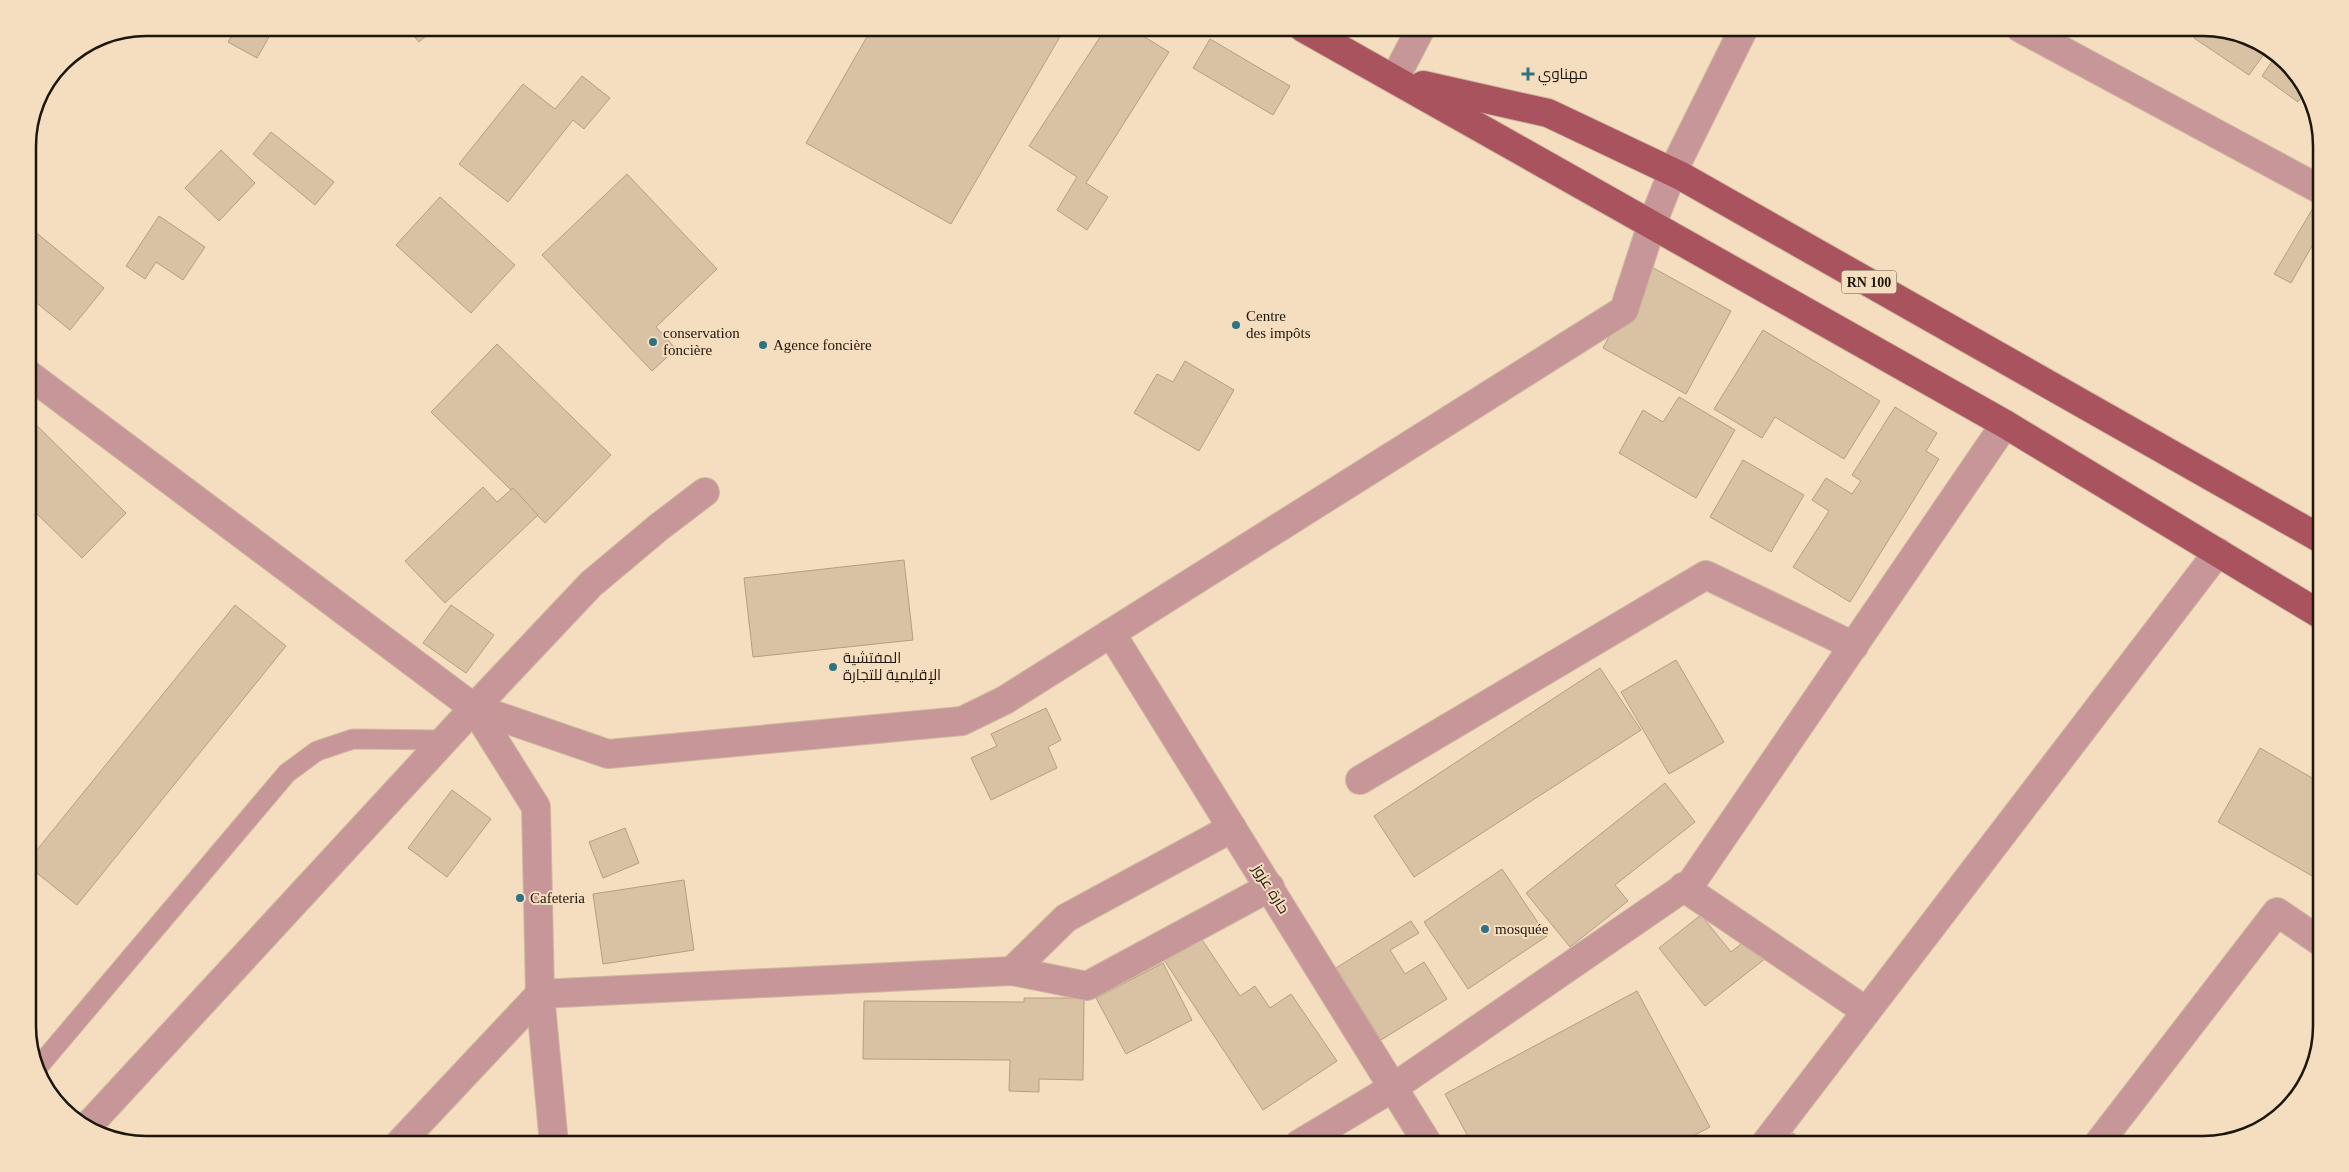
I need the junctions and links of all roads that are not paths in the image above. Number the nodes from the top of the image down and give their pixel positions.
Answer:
1 (1318, 36) edge
2 (1417, 36) edge
3 (1740, 36) edge
4 (2035, 36) edge
5 (1395, 78) junction
6 (1673, 172) junction
7 (2313, 186) edge
8 (1652, 224) junction
9 (36, 380) edge
10 (2005, 424) junction
11 (704, 492) dead end
12 (2313, 534) edge
13 (2218, 552) junction
14 (2313, 610) edge
15 (1112, 634) junction
16 (1854, 646) junction
17 (474, 708) junction
18 (444, 740) junction
19 (1360, 780) dead end
20 (1232, 828) junction
21 (1270, 887) junction
22 (1683, 887) junction
23 (2313, 936) edge
24 (1012, 971) junction
25 (540, 994) junction
26 (1866, 1012) junction
27 (42, 1062) edge
28 (1394, 1087) junction
29 (92, 1121) edge
30 (407, 1136) edge
31 (553, 1136) edge
32 (1312, 1136) edge
33 (1423, 1136) edge
34 (1771, 1136) edge
35 (2104, 1136) edge

1 - 5 main road
2 - 5 street
3 - 6 street
4 - 7 street
5 - 6 main road, RN 100
5 - 8 main road
6 - 8 street
6 - 12 main road, RN 100
8 - 10 main road
8 - 15 street
9 - 17 street
10 - 13 main road
10 - 16 street
11 - 17 street
13 - 14 main road
13 - 26 street
15 - 17 street
15 - 20 street, حارة عزوز
16 - 19 street
16 - 22 street
17 - 18 street
17 - 25 street
18 - 27 lane
18 - 29 street
20 - 21 street, حارة عزوز
20 - 24 street
21 - 24 street
21 - 28 street, حارة عزوز
22 - 26 street
22 - 28 street
23 - 35 street
24 - 25 street
25 - 30 street
25 - 31 street
26 - 34 street
28 - 32 street
28 - 33 street, حارة عزوز

